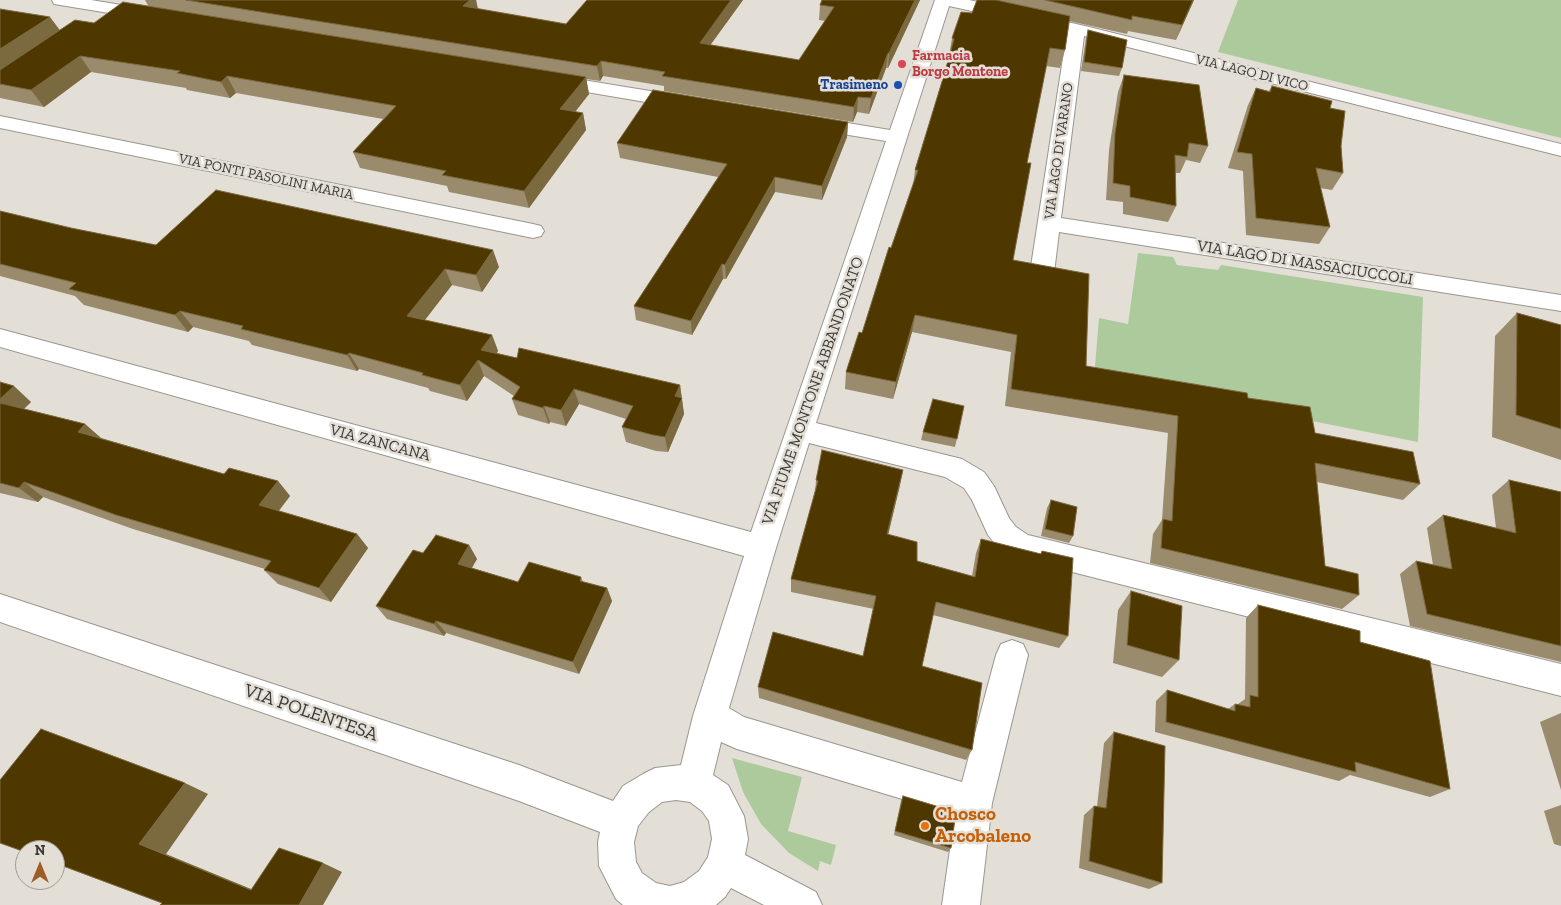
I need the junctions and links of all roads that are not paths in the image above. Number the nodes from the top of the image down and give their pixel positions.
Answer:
1 (60, 0) edge
2 (943, 0) edge
3 (113, 9) junction
4 (172, 18) edge
5 (89, 25) edge
6 (1076, 29) junction
7 (536, 78) edge
8 (704, 105) edge
9 (792, 120) edge
10 (0, 122) edge
11 (898, 137) junction
12 (1561, 150) edge
13 (1049, 223) junction
14 (533, 231) dead end
15 (1042, 273) edge
16 (1561, 303) edge
17 (0, 338) edge
18 (800, 430) junction
19 (761, 548) junction
20 (0, 608) edge
21 (1012, 655) dead end
22 (1561, 680) edge
23 (710, 716) junction
24 (693, 784) junction
25 (974, 803) junction
26 (621, 822) junction
27 (725, 864) junction
28 (659, 903) edge
29 (803, 905) edge
30 (961, 905) edge

1 - 3 street
2 - 6 street, VIA LAGO DI VICO
2 - 11 street, VIA FIUME MONTONE ABBANDONATO
3 - 4 street
3 - 5 street
6 - 12 street, VIA LAGO DI VICO
6 - 13 street, VIA LAGO DI VARANO
7 - 8 street
9 - 11 street
10 - 14 street, VIA PONTI PASOLINI MARIA
11 - 18 street, VIA FIUME MONTONE ABBANDONATO
13 - 15 street, VIA LAGO DI VARANO
13 - 16 street, VIA LAGO DI MASSACIUCCOLI
17 - 19 street, VIA ZANCANA
18 - 19 street, VIA FIUME MONTONE ABBANDONATO
18 - 22 street
19 - 23 street, VIA FIUME MONTONE ABBANDONATO
20 - 26 street, VIA POLENTESA
21 - 25 street
23 - 24 street, VIA FIUME MONTONE ABBANDONATO
23 - 25 street
24 - 26 street
24 - 27 street
25 - 30 street
26 - 28 street
27 - 28 street
27 - 29 street

